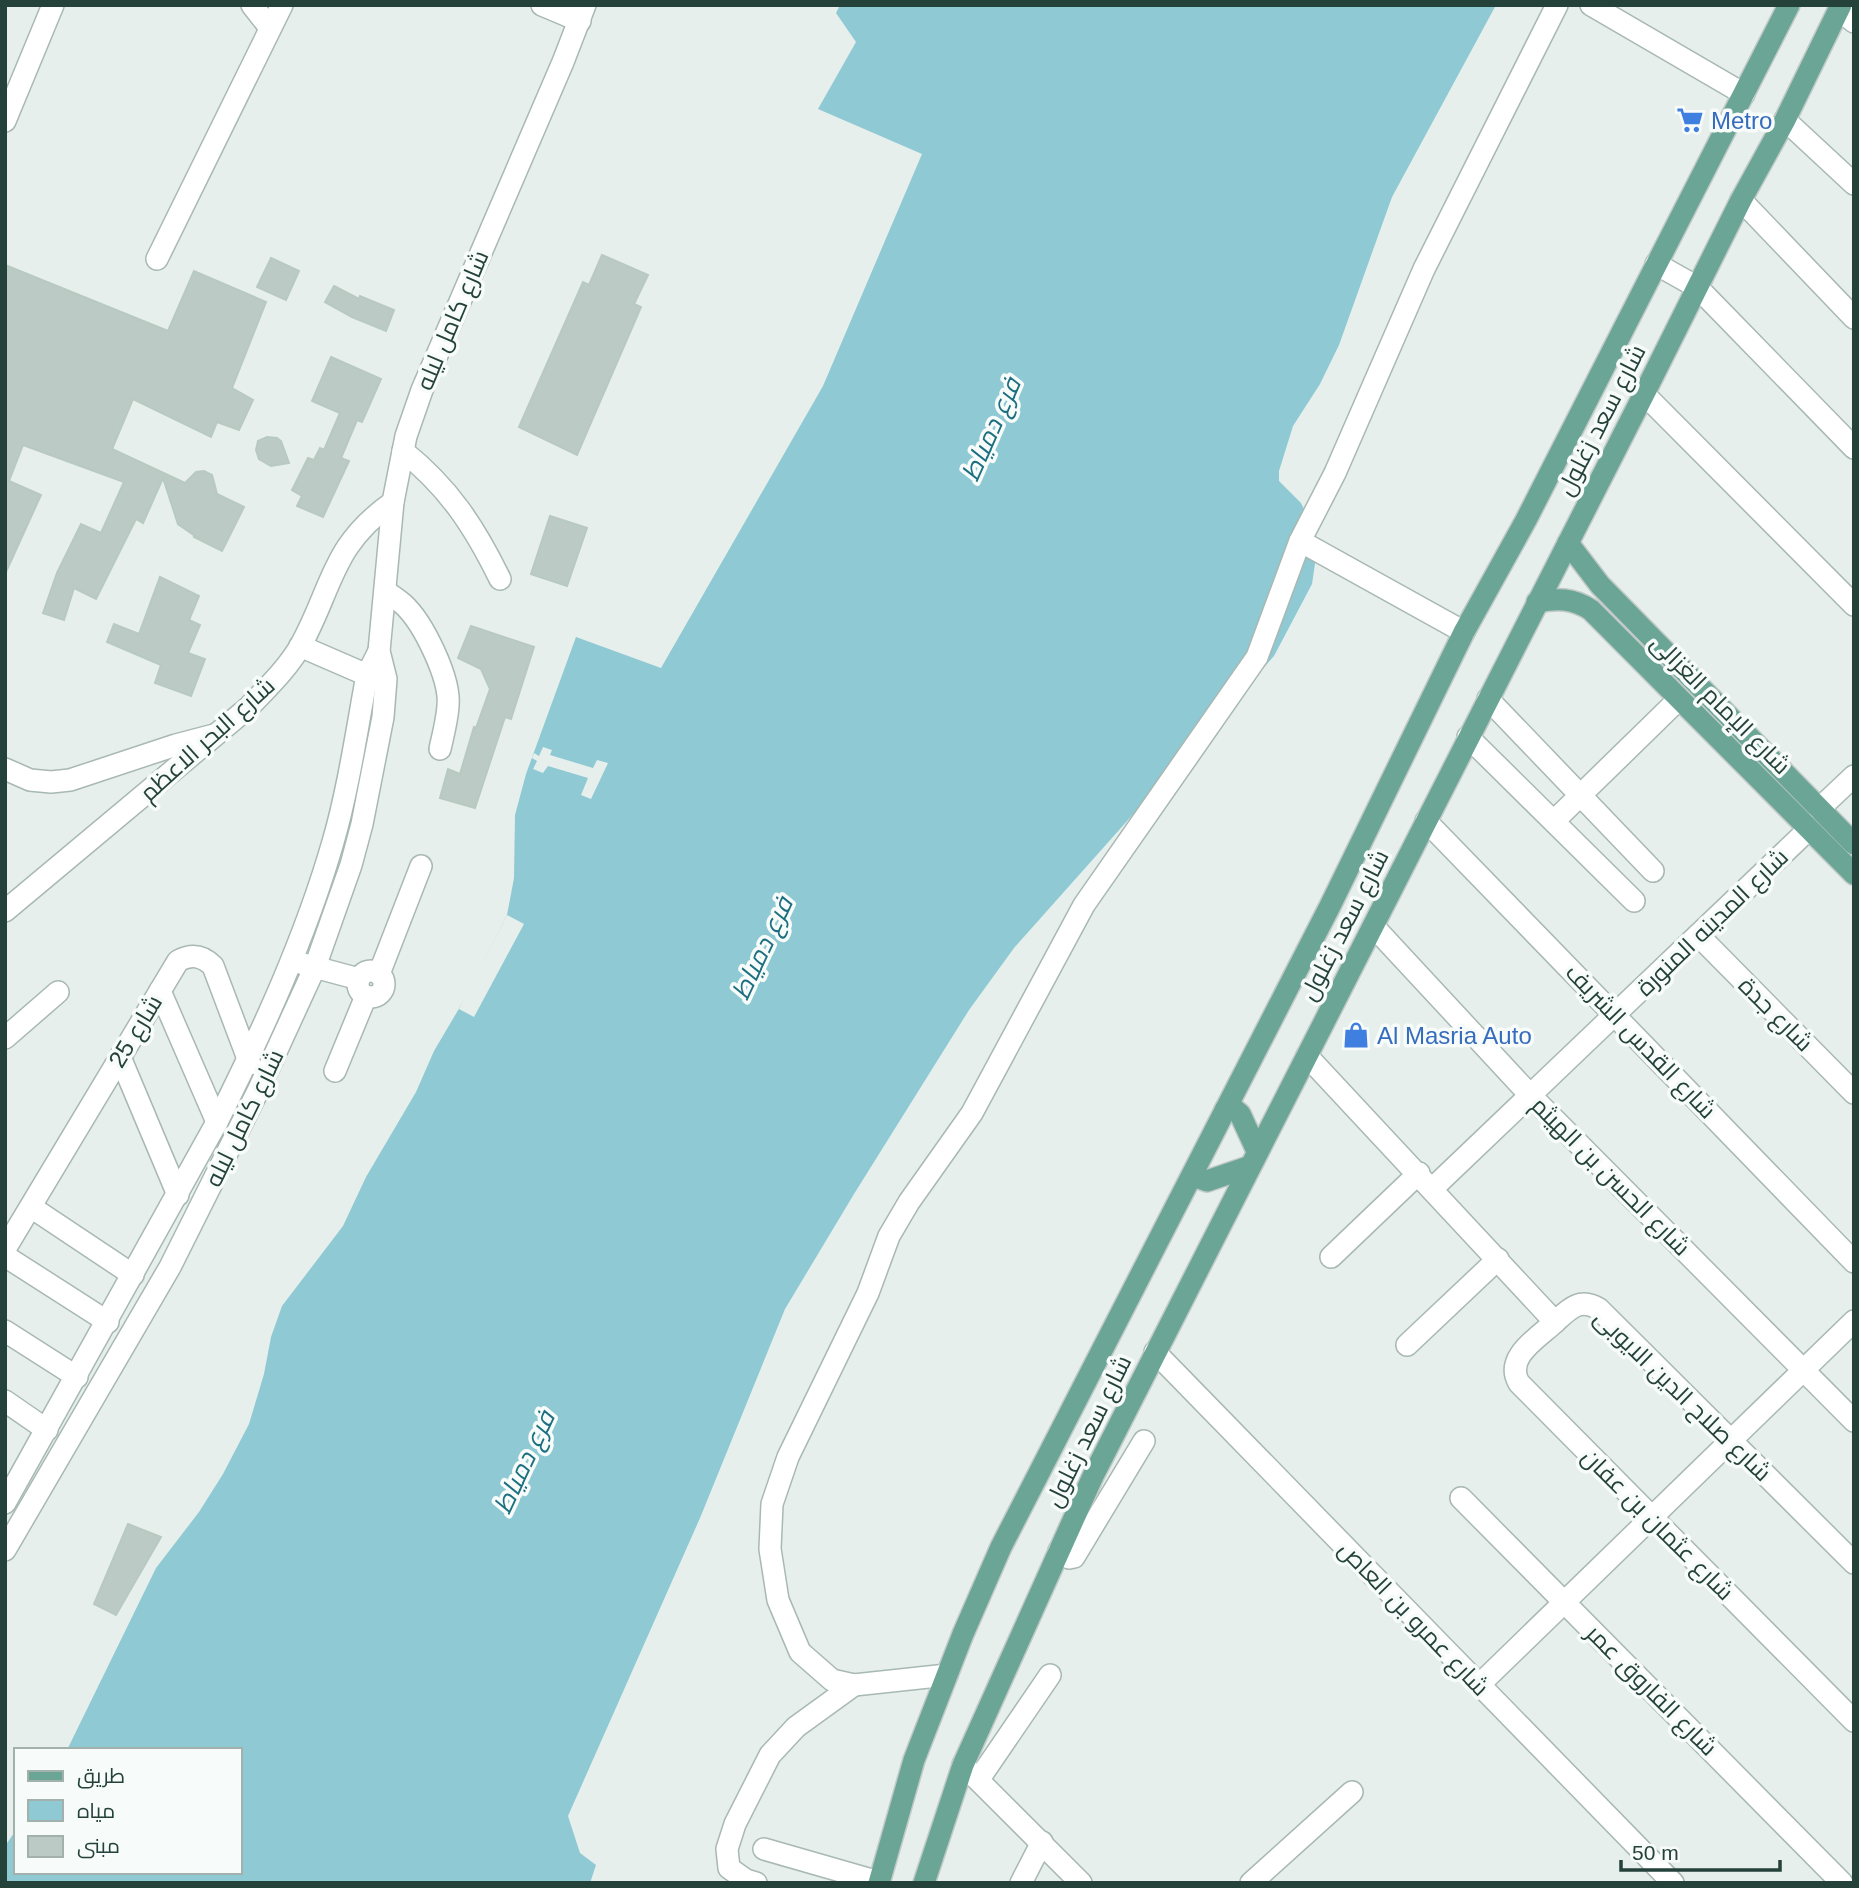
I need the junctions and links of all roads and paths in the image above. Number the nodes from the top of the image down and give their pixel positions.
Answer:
1 (53, 5) edge
2 (252, 5) edge
3 (282, 5) edge
4 (542, 5) edge
5 (1557, 5) edge
6 (1591, 5) edge
7 (1789, 5) edge
8 (1844, 12) edge
9 (582, 13) edge
10 (270, 28) junction
11 (1744, 94) junction
12 (1785, 120) junction
13 (5, 121) edge
14 (1854, 184) edge
15 (1741, 200) junction
16 (157, 260) dead end
17 (1656, 264) junction
18 (1697, 287) junction
19 (1854, 317) edge
20 (1644, 394) junction
21 (1854, 448) edge
22 (403, 451) junction
23 (393, 502) junction
24 (1300, 541) junction
25 (1568, 543) junction
26 (500, 579) dead end
27 (385, 591) junction
28 (1537, 602) junction
29 (1854, 605) edge
30 (1464, 632) junction
31 (300, 646) junction
32 (376, 677) junction
33 (1488, 699) junction
34 (1679, 699) junction
35 (221, 733) junction
36 (1468, 737) junction
37 (440, 749) dead end
38 (5, 769) edge
39 (1854, 776) edge
40 (1581, 795) junction
41 (1819, 809) junction
42 (1426, 821) junction
43 (1554, 821) junction
44 (1809, 829) junction
45 (1854, 844) edge
46 (421, 866) dead end
47 (1653, 871) dead end
48 (1854, 874) edge
49 (1634, 901) dead end
50 (5, 911) edge
51 (1374, 927) junction
52 (1698, 934) junction
53 (291, 960) junction
54 (315, 967) junction
55 (368, 983) junction
56 (160, 991) junction
57 (58, 992) dead end
58 (1615, 1014) junction
59 (5, 1038) edge
60 (1307, 1056) junction
61 (120, 1057) junction
62 (248, 1059) junction
63 (335, 1071) dead end
64 (260, 1089) junction
65 (1854, 1093) edge
66 (1530, 1095) junction
67 (1225, 1110) junction
68 (217, 1122) junction
69 (1253, 1159) junction
70 (1195, 1170) junction
71 (1426, 1181) junction
72 (178, 1195) junction
73 (31, 1207) junction
74 (5, 1249) edge
75 (5, 1256) edge
76 (1331, 1257) dead end
77 (1498, 1259) junction
78 (1854, 1262) edge
79 (133, 1275) junction
80 (1854, 1321) edge
81 (107, 1322) junction
82 (1555, 1322) junction
83 (5, 1331) edge
84 (1407, 1345) dead end
85 (1155, 1352) junction
86 (1803, 1370) junction
87 (77, 1377) junction
88 (5, 1401) edge
89 (1854, 1421) edge
90 (47, 1430) junction
91 (1144, 1441) dead end
92 (1731, 1441) junction
93 (1461, 1497) dead end
94 (5, 1503) edge
95 (1652, 1517) junction
96 (5, 1550) edge
97 (1059, 1551) junction
98 (1854, 1563) edge
99 (1564, 1602) junction
100 (947, 1675) junction
101 (1050, 1675) dead end
102 (854, 1685) junction
103 (1479, 1685) junction
104 (1854, 1721) edge
105 (971, 1772) junction
106 (1352, 1792) dead end
107 (1042, 1842) junction
108 (764, 1849) dead end
109 (1671, 1882) edge
110 (756, 1883) edge
111 (879, 1883) edge
112 (925, 1883) edge
113 (1021, 1883) edge
114 (1081, 1883) edge
115 (1251, 1883) edge
116 (1842, 1883) edge

1 - 13 street
2 - 10 street
3 - 10 street
4 - 9 street
5 - 24 street
6 - 11 street
7 - 11 main road, شارع سعد زغلول
8 - 12 main road, شارع سعد زغلول
9 - 22 street, شارع كامل ليله
10 - 16 street
11 - 17 main road, شارع سعد زغلول
12 - 14 street
12 - 15 main road, شارع سعد زغلول
15 - 18 main road, شارع سعد زغلول
15 - 19 street
17 - 18 street
17 - 30 main road, شارع سعد زغلول
18 - 20 main road, شارع سعد زغلول
18 - 21 street
20 - 25 main road, شارع سعد زغلول
20 - 29 street
22 - 23 street, شارع كامل ليله
22 - 26 street
23 - 27 street, شارع كامل ليله
23 - 31 street, شارع البحر الاعظم
24 - 30 street
24 - 102 street
25 - 28 main road, شارع سعد زغلول
25 - 41 main road, شارع الإمام الغزالى
27 - 32 street, شارع كامل ليله
27 - 37 street
28 - 33 main road, شارع سعد زغلول
28 - 34 main road, شارع الإمام الغزالى
30 - 67 main road, شارع سعد زغلول
31 - 32 street
31 - 35 street, شارع البحر الاعظم
32 - 53 street, شارع كامل ليله
32 - 54 street, شارع كامل ليله
33 - 36 main road, شارع سعد زغلول
33 - 40 street
34 - 40 street
34 - 44 main road, شارع الإمام الغزالى
35 - 38 street
35 - 50 street, شارع البحر الاعظم
36 - 42 main road, شارع سعد زغلول
36 - 43 street
39 - 41 street
40 - 43 street
40 - 47 street
41 - 45 main road, شارع الإمام الغزالى
42 - 51 main road, شارع سعد زغلول
42 - 58 street, شارع القدس الشريف
43 - 49 street
44 - 48 main road, شارع الإمام الغزالى
44 - 52 street, شارع المدينه المنورة
46 - 55 street
51 - 60 main road, شارع سعد زغلول
51 - 66 street, شارع الحسن بن الهيثم
52 - 58 street, شارع المدينه المنورة
52 - 65 street, شارع جدة
53 - 54 street
53 - 62 street, شارع كامل ليله
54 - 55 street
54 - 64 street, شارع كامل ليله
55 - 63 street
56 - 61 street, شارع 25
56 - 62 street, شارع 25
56 - 68 street
57 - 59 street
58 - 66 street, شارع المدينه المنورة
58 - 78 street, شارع القدس الشريف
60 - 69 main road, شارع سعد زغلول
60 - 71 street, شارع صلاح الدين الايوبى
61 - 72 street
61 - 73 street, شارع 25
62 - 64 street, شارع 25
62 - 68 street, شارع كامل ليله
64 - 96 street, شارع كامل ليله
66 - 71 street, شارع المدينه المنورة
66 - 86 street, شارع الحسن بن الهيثم
67 - 69 main road
67 - 70 main road, شارع سعد زغلول
68 - 72 street, شارع كامل ليله
69 - 70 main road
69 - 85 main road, شارع سعد زغلول
70 - 100 main road, شارع سعد زغلول
71 - 76 street, شارع المدينه المنورة
71 - 77 street, شارع صلاح الدين الايوبى
72 - 79 street, شارع كامل ليله
73 - 74 street, شارع 25
73 - 79 street
75 - 81 street
77 - 82 street, شارع صلاح الدين الايوبى
77 - 84 street
79 - 81 street, شارع كامل ليله
80 - 86 street
81 - 87 street, شارع كامل ليله
82 - 92 street, شارع صلاح الدين الايوبى
82 - 95 street, شارع عثمان بن عفان
83 - 87 street
85 - 97 main road, شارع سعد زغلول
85 - 103 street, شارع عمرو بن العاص
86 - 89 street, شارع الحسن بن الهيثم
86 - 92 street
87 - 90 street, شارع كامل ليله
88 - 90 street
90 - 94 street, شارع كامل ليله
91 - 97 street
92 - 95 street
92 - 98 street, شارع صلاح الدين الايوبى
93 - 99 street, شارع الفاروق عمر
95 - 99 street
95 - 104 street, شارع عثمان بن عفان
97 - 105 main road, شارع سعد زغلول
99 - 103 street
99 - 116 street, شارع الفاروق عمر
100 - 102 street
100 - 111 main road, شارع سعد زغلول
101 - 105 street
102 - 110 street
103 - 109 street, شارع عمرو بن العاص
105 - 107 street
105 - 112 main road, شارع سعد زغلول
106 - 115 street
107 - 113 street
107 - 114 street
108 - 111 street

